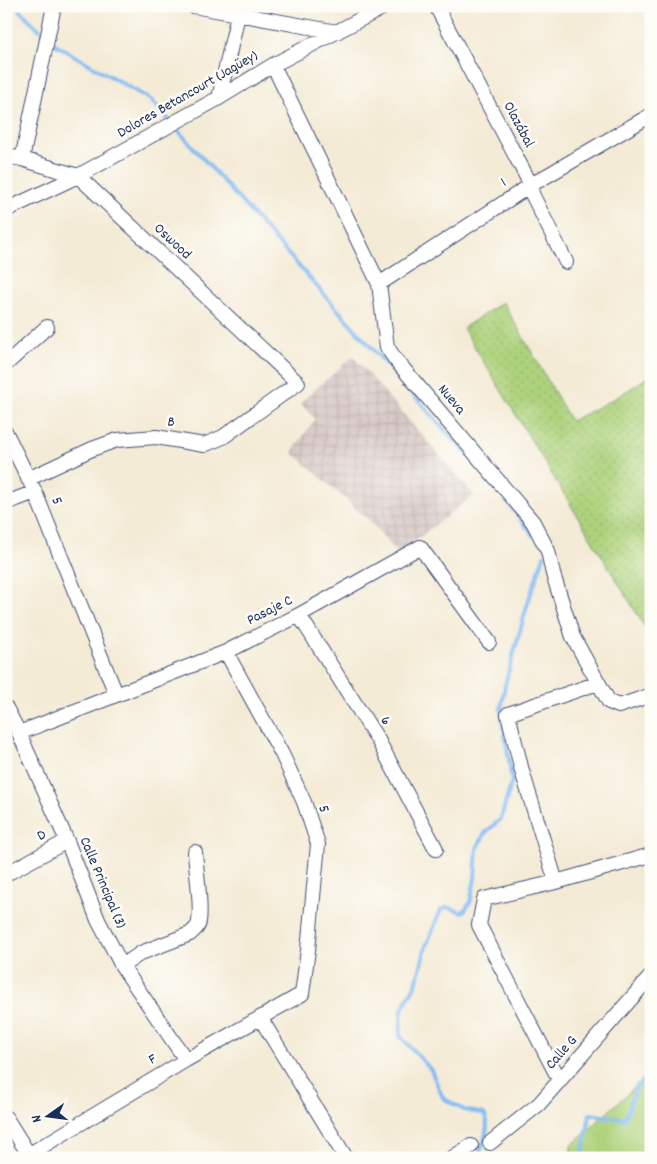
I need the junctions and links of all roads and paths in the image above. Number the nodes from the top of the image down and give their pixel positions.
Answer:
1 (54, 6) edge
2 (193, 6) edge
3 (386, 6) edge
4 (436, 6) edge
5 (239, 10) edge
6 (337, 32) junction
7 (273, 65) junction
8 (219, 98) junction
9 (651, 116) edge
10 (6, 156) edge
11 (22, 159) junction
12 (78, 176) junction
13 (531, 185) junction
14 (6, 210) edge
15 (566, 262) dead end
16 (379, 284) junction
17 (47, 327) dead end
18 (6, 364) edge
19 (298, 383) joint
20 (6, 433) edge
21 (28, 479) junction
22 (35, 492) junction
23 (6, 503) edge
24 (299, 615) junction
25 (489, 642) dead end
26 (226, 652) junction
27 (598, 683) junction
28 (116, 694) junction
29 (651, 695) edge
30 (6, 708) edge
31 (19, 733) junction
32 (67, 841) junction
33 (436, 849) dead end
34 (195, 852) dead end
35 (651, 855) edge
36 (6, 874) edge
37 (556, 882) junction
38 (122, 966) junction
39 (651, 976) edge
40 (302, 994) joint
41 (261, 1018) junction
42 (186, 1060) junction
43 (560, 1081) junction
44 (6, 1118) edge
45 (490, 1143) dead end
46 (471, 1146) dead end
47 (28, 1156) edge
48 (346, 1158) edge
49 (452, 1158) edge

1 - 11 street
2 - 5 street
3 - 6 street, Dolores Betancourt (Jagüey)
4 - 13 street, Olazábal
5 - 6 street
5 - 8 street
6 - 7 street, Dolores Betancourt (Jagüey)
7 - 8 street, Dolores Betancourt (Jagüey)
7 - 16 street, Nueva
8 - 12 street, Dolores Betancourt (Jagüey)
9 - 13 street, 1
10 - 11 street, Oswood
11 - 12 street, Oswood
12 - 14 street, Dolores Betancourt (Jagüey)
12 - 19 street, Oswood
13 - 15 street, Olazábal
13 - 16 street, 1
16 - 27 street, Nueva
17 - 18 street
19 - 21 street, B
20 - 21 street, 5
21 - 22 street, 5
22 - 23 street
22 - 28 street, 5
24 - 25 street, Pasaje C
24 - 26 street, Pasaje C
24 - 33 street, 6
26 - 28 street, Pasaje C
26 - 40 street, 5
27 - 29 street, Nueva
27 - 37 street
28 - 31 street, Pasaje C
30 - 31 street, Calle Principal (3)
31 - 32 street, Calle Principal (3)
32 - 36 street, D
32 - 38 street, Calle Principal (3)
34 - 38 street
35 - 37 street
37 - 43 street
38 - 42 street, Calle Principal (3)
39 - 43 street, Calle G
40 - 41 street, F
41 - 42 street, F
41 - 48 street
42 - 47 street, F
43 - 45 street, Calle G
44 - 47 street
46 - 49 street

